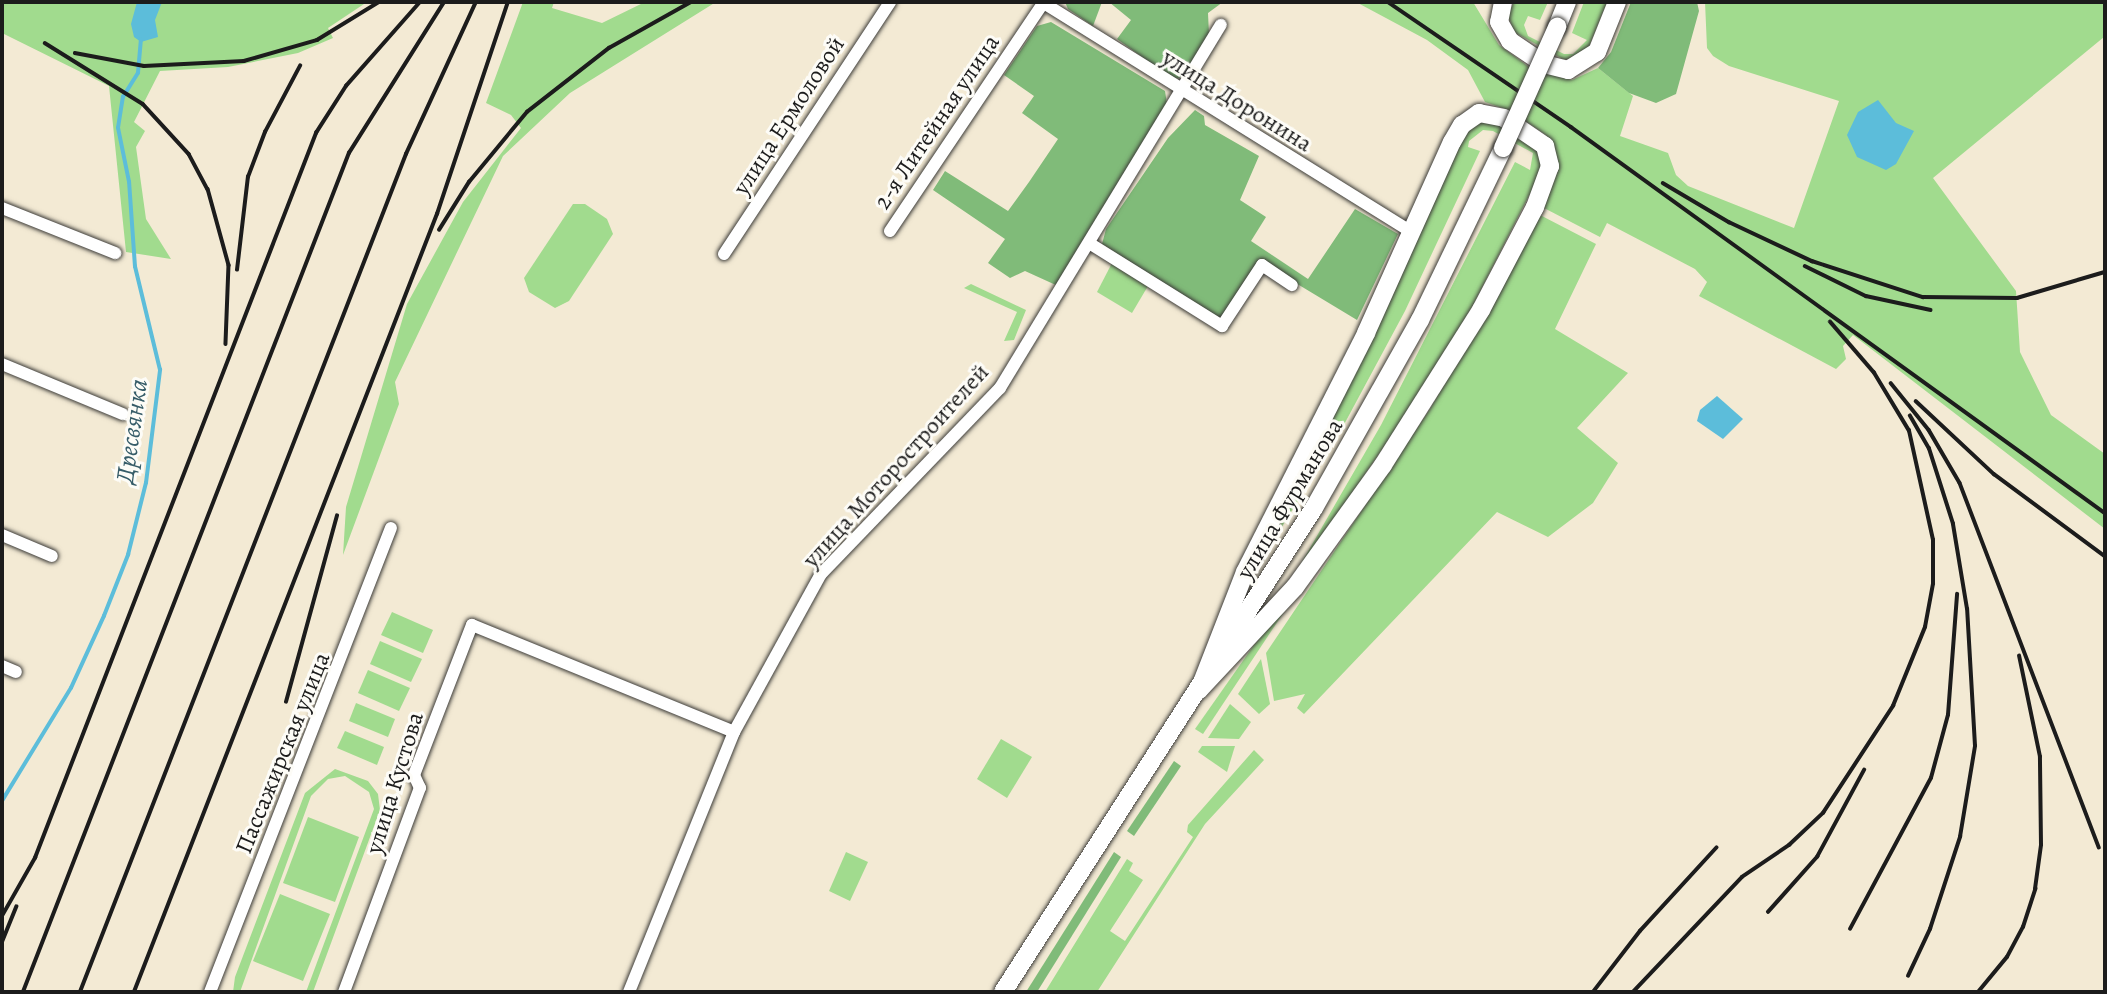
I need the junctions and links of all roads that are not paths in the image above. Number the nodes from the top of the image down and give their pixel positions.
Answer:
1 (890, 2) edge
2 (1043, 2) edge
3 (1503, 2) edge
4 (1567, 2) edge
5 (1617, 2) edge
6 (1221, 25) dead end
7 (1181, 91) junction
8 (2, 208) edge
9 (890, 231) dead end
10 (1412, 232) junction
11 (1089, 243) junction
12 (116, 253) dead end
13 (724, 254) dead end
14 (1292, 285) dead end
15 (2, 364) edge
16 (123, 414) dead end
17 (391, 528) dead end
18 (2, 535) edge
19 (52, 556) dead end
20 (1244, 575) junction
21 (1264, 589) junction
22 (1282, 603) junction
23 (2, 666) edge
24 (16, 672) dead end
25 (1199, 690) junction
26 (734, 732) junction
27 (210, 992) edge
28 (344, 992) edge
29 (629, 992) edge
30 (1003, 992) edge

1 - 13 street, улица Ермоловой
2 - 7 street, улица Доронина
2 - 9 street, 2-я Литейная улица
3 - 5 street
4 - 21 street, улица Фурманова, bridge
6 - 7 street, улица Моторостроителей
7 - 10 street, улица Доронина
7 - 11 street, улица Моторостроителей
8 - 12 street
10 - 20 street
10 - 22 street
11 - 14 street
11 - 26 street, улица Моторостроителей
15 - 16 street
17 - 27 street, Пассажирская улица
18 - 19 street
20 - 21 street
20 - 25 street
21 - 22 street
21 - 25 street, улица Фурманова
22 - 25 street
23 - 24 street
25 - 30 street, улица Фурманова
26 - 28 street, улица Кустова
26 - 29 street, улица Моторостроителей

